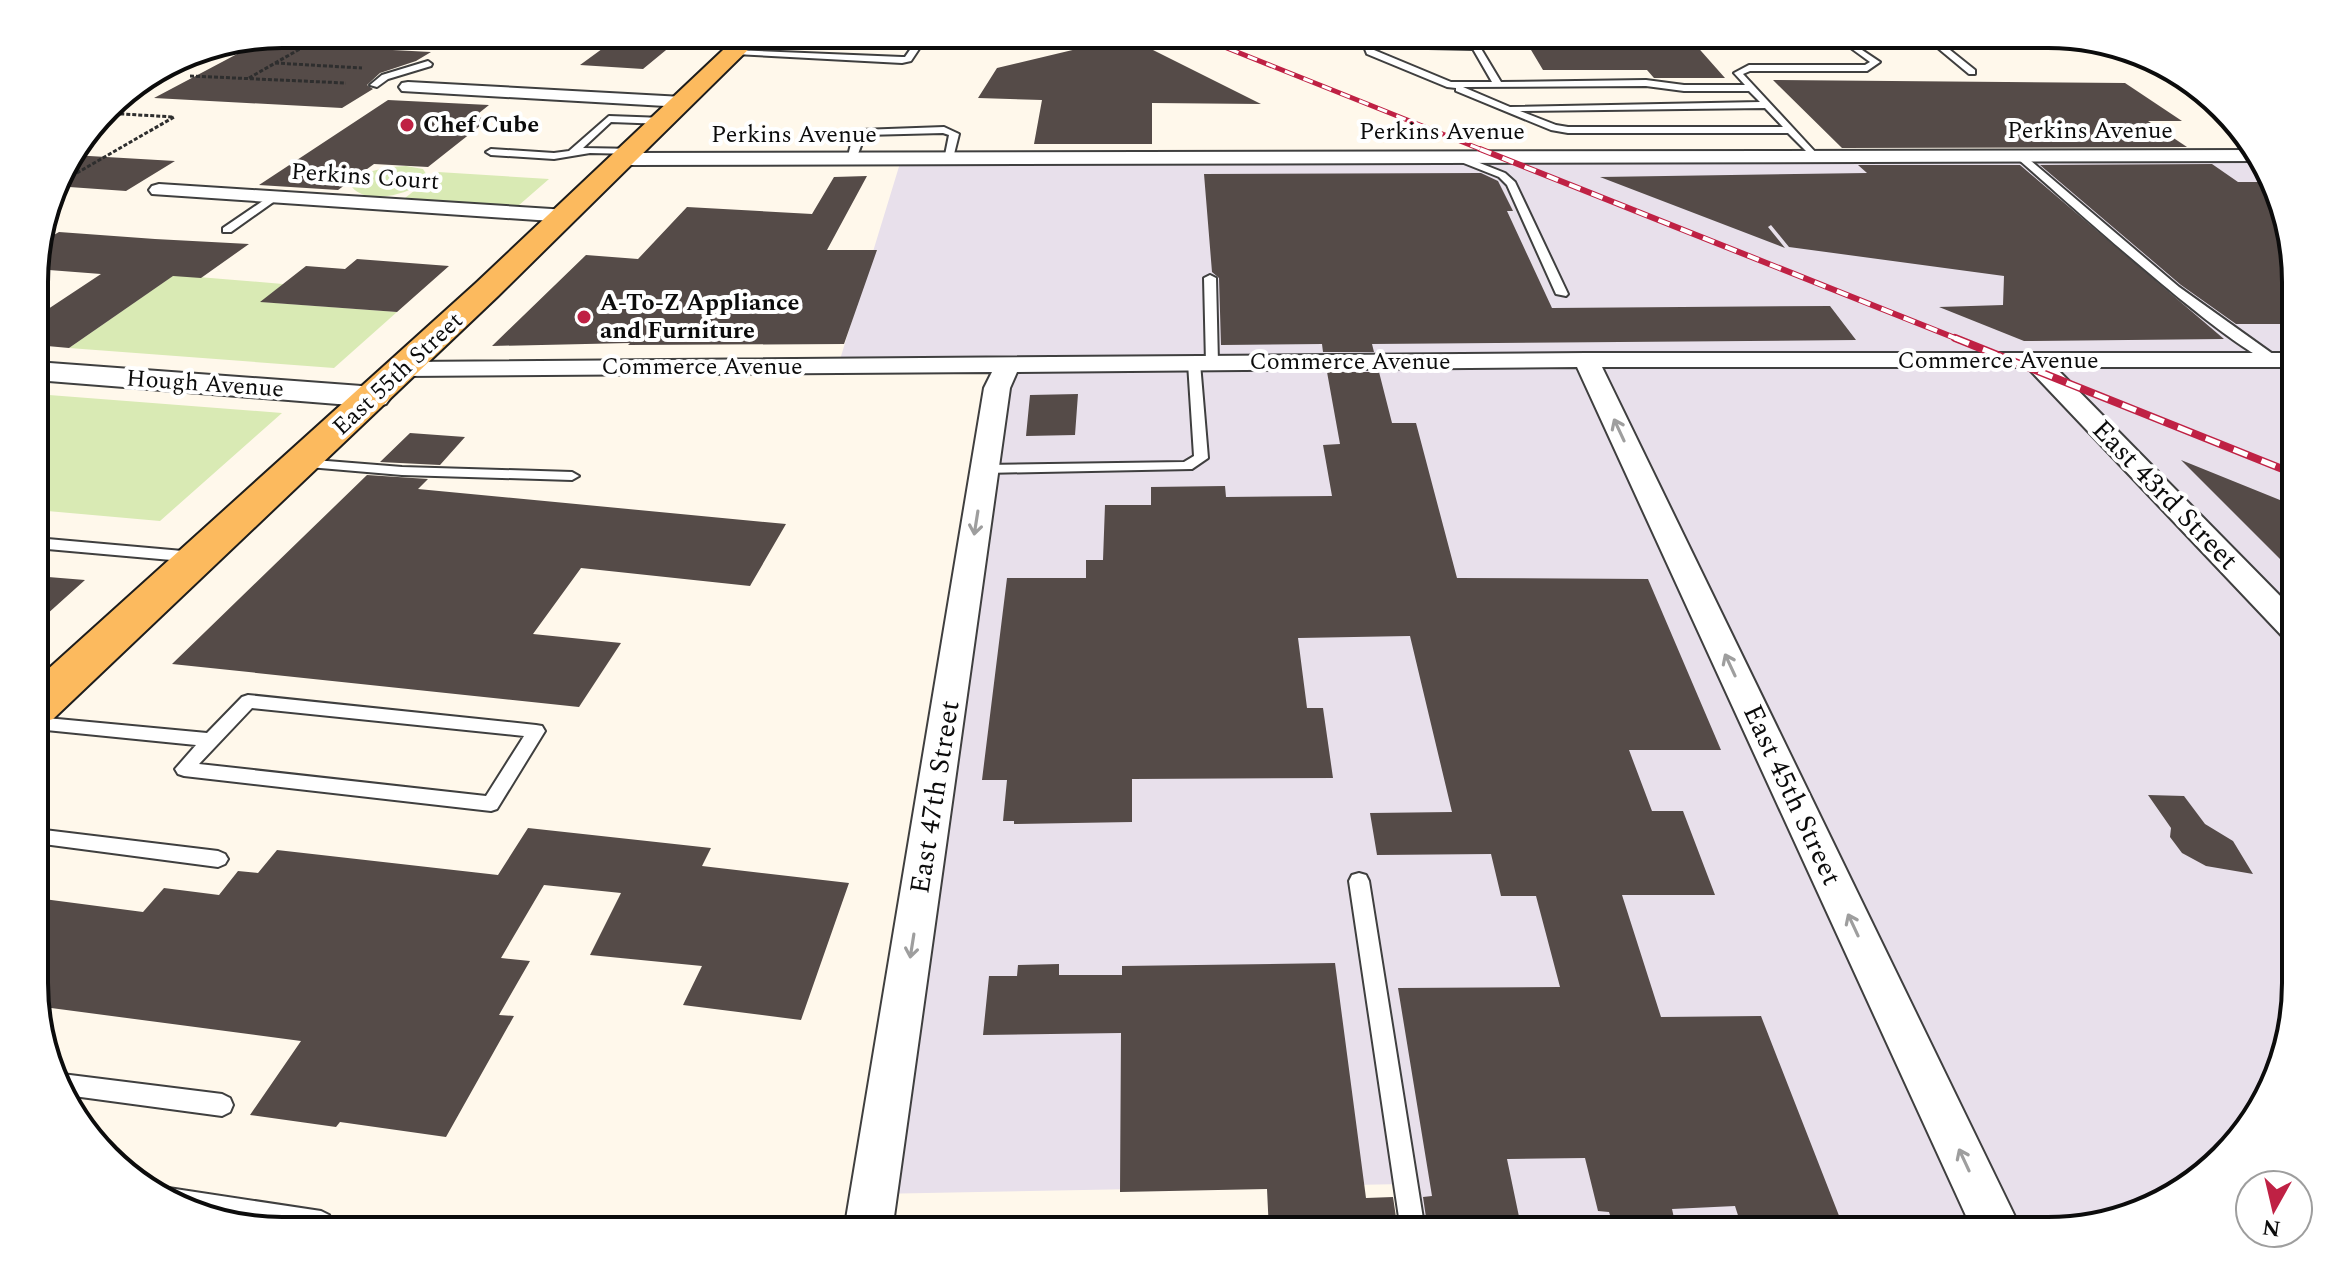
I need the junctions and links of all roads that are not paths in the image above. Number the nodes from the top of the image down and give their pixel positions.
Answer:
1 (1371, 48) edge
2 (1477, 48) edge
3 (1856, 48) edge
4 (1942, 48) edge
5 (738, 49) edge
6 (797, 49) edge
7 (915, 49) edge
8 (428, 64) dead end
9 (1972, 72) dead end
10 (1498, 84) junction
11 (374, 85) dead end
12 (1450, 85) junction
13 (408, 87) dead end
14 (1752, 88) junction
15 (620, 98) junction
16 (1768, 105) junction
17 (1506, 108) junction
18 (674, 112) junction
19 (609, 119) junction
20 (1790, 130) junction
21 (491, 152) dead end
22 (572, 153) junction
23 (631, 155) junction
24 (2245, 156) edge
25 (1815, 157) junction
26 (2021, 157) junction
27 (1459, 158) junction
28 (852, 160) junction
29 (949, 160) junction
30 (159, 190) dead end
31 (274, 198) junction
32 (567, 216) junction
33 (227, 230) dead end
34 (1210, 278) dead end
35 (1562, 294) dead end
36 (2282, 359) edge
37 (1586, 360) junction
38 (2282, 360) edge
39 (2035, 361) junction
40 (1203, 363) junction
41 (1008, 365) junction
42 (405, 369) junction
43 (49, 372) edge
44 (375, 397) junction
45 (302, 463) junction
46 (985, 469) junction
47 (572, 476) dead end
48 (49, 544) edge
49 (199, 557) junction
50 (2282, 617) edge
51 (48, 696) edge
52 (48, 724) edge
53 (212, 740) junction
54 (48, 838) edge
55 (218, 859) dead end
56 (1359, 881) dead end
57 (71, 1085) edge
58 (222, 1105) dead end
59 (213, 1207) edge
60 (1411, 1216) edge
61 (1991, 1216) edge
62 (281, 1217) edge
63 (870, 1217) edge

1 - 12 lane
2 - 10 lane
3 - 14 lane
4 - 9 lane
5 - 18 main road, East 55th Street
6 - 7 lane
8 - 11 lane
10 - 12 lane
10 - 14 lane
12 - 17 lane
13 - 15 street
14 - 16 lane
15 - 18 street
15 - 19 lane
16 - 17 lane
16 - 20 lane
17 - 20 lane
18 - 19 lane
18 - 23 main road, East 55th Street
19 - 22 lane
20 - 25 lane
21 - 22 lane
22 - 23 lane
23 - 28 street, Perkins Avenue
23 - 32 main road, East 55th Street
24 - 26 street, Perkins Avenue
25 - 26 street, Perkins Avenue
25 - 27 street, Perkins Avenue
26 - 36 lane
27 - 29 street, Perkins Avenue
27 - 35 lane
28 - 29 street, Perkins Avenue
28 - 29 lane
30 - 31 street, Perkins Court
31 - 32 street, Perkins Court
31 - 33 lane
32 - 42 main road, East 55th Street
34 - 40 lane
37 - 39 street, Commerce Avenue
37 - 40 street, Commerce Avenue
61 -> 37 street, East 45th Street
38 - 39 street, Commerce Avenue
39 - 50 street, East 43rd Street
40 - 41 street, Commerce Avenue
40 - 46 lane
41 - 42 street, Commerce Avenue
41 - 46 street, East 47th Street
42 - 44 main road, East 55th Street
43 - 44 street, Hough Avenue
44 - 45 main road, East 55th Street
45 - 47 lane
45 - 49 main road, East 55th Street
46 -> 63 street, East 47th Street
48 - 49 lane
49 - 51 main road, East 55th Street
52 - 53 lane
53 - 53 lane
54 - 55 lane
56 - 60 lane
57 - 58 lane
59 - 62 lane

